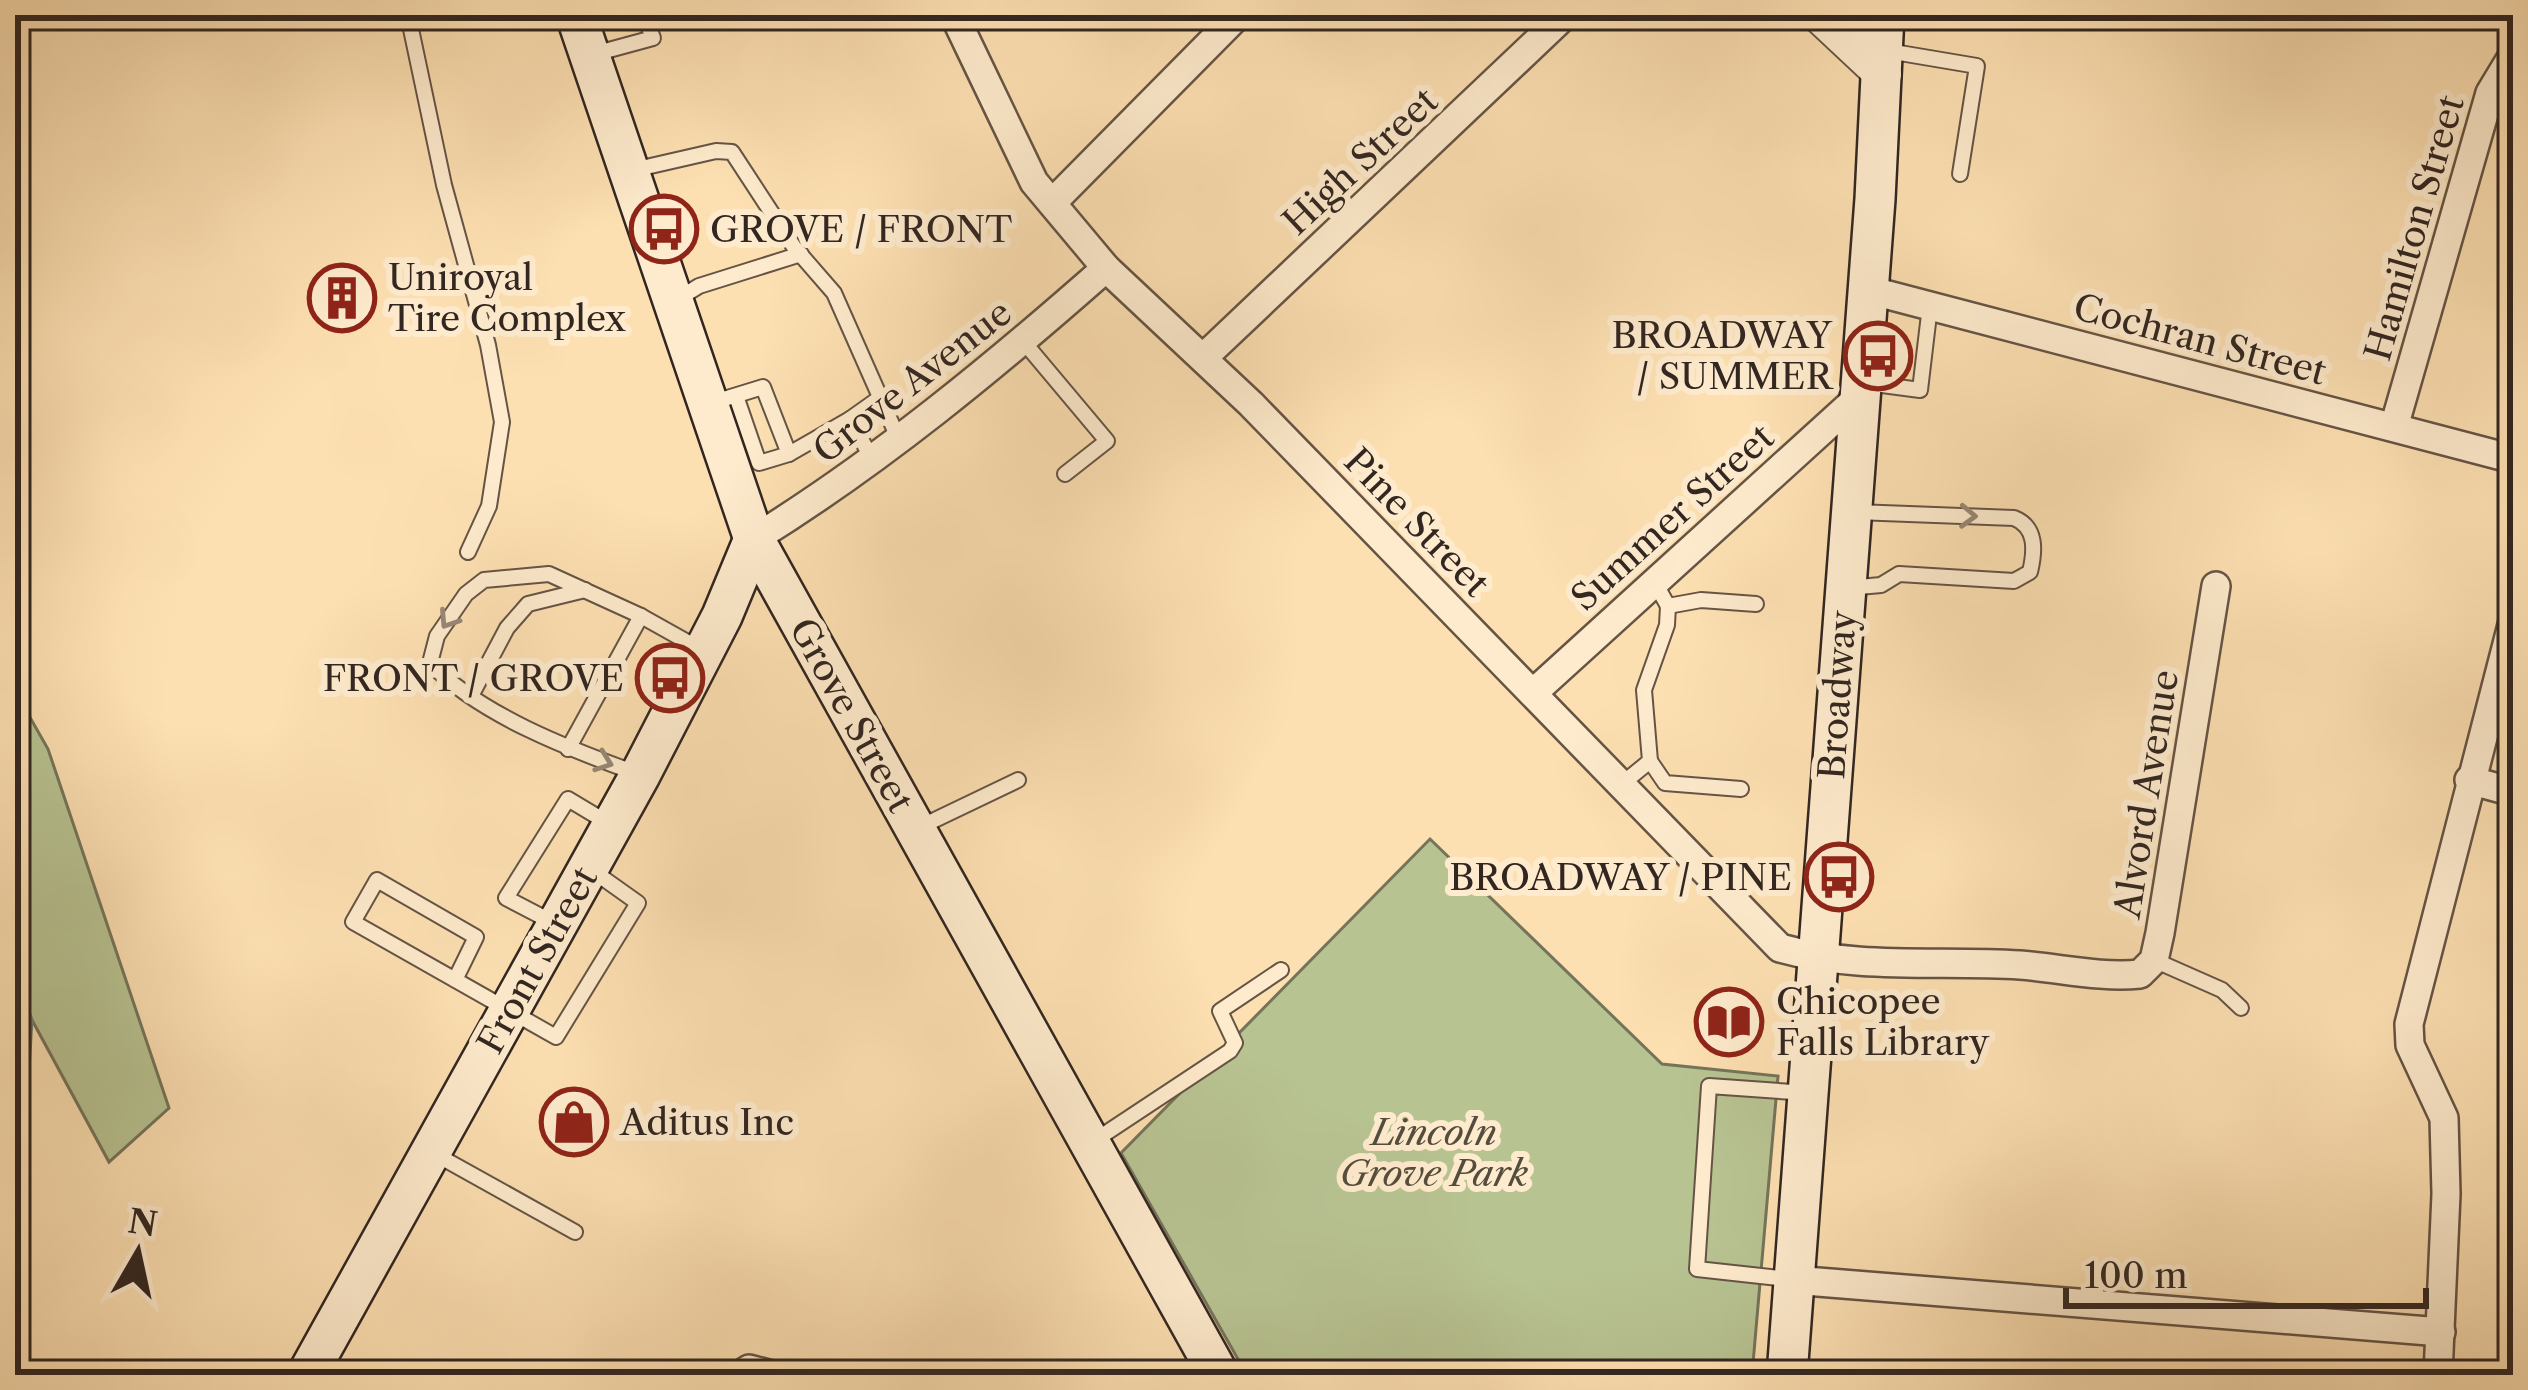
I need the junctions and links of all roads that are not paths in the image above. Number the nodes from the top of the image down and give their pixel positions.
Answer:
1 (408, 15) edge
2 (576, 15) edge
3 (644, 15) edge
4 (954, 15) edge
5 (1238, 15) edge
6 (1565, 15) edge
7 (1820, 15) edge
8 (1884, 46) edge
9 (2513, 55) edge
10 (589, 56) junction
11 (2501, 98) edge
12 (628, 172) junction
13 (1960, 174) dead end
14 (1052, 203) junction
15 (801, 254) junction
16 (1106, 268) junction
17 (1869, 290) junction
18 (672, 302) junction
19 (1930, 306) junction
20 (1023, 341) junction
21 (1203, 358) junction
22 (1861, 389) junction
23 (881, 397) junction
24 (721, 400) junction
25 (850, 419) junction
26 (2394, 427) junction
27 (899, 440) junction
28 (789, 454) junction
29 (2513, 459) edge
30 (872, 460) junction
31 (1065, 474) dead end
32 (1851, 512) junction
33 (754, 539) junction
34 (468, 552) dead end
35 (1654, 581) junction
36 (2216, 586) dead end
37 (1845, 588) junction
38 (585, 590) junction
39 (1756, 604) dead end
40 (1669, 606) junction
41 (641, 616) junction
42 (2513, 621) edge
43 (704, 651) junction
44 (1533, 693) junction
45 (472, 696) junction
46 (568, 748) junction
47 (1650, 760) junction
48 (640, 775) junction
49 (1018, 780) dead end
50 (2469, 780) junction
51 (1623, 783) junction
52 (1741, 789) dead end
53 (2513, 792) edge
54 (612, 825) junction
55 (915, 829) junction
56 (588, 868) junction
57 (557, 925) junction
58 (1818, 959) junction
59 (2153, 960) junction
60 (1281, 970) dead end
61 (455, 980) junction
62 (510, 1007) junction
63 (2242, 1008) dead end
64 (1808, 1093) junction
65 (1090, 1144) junction
66 (430, 1152) junction
67 (574, 1232) dead end
68 (1793, 1280) junction
69 (2441, 1332) junction
70 (307, 1375) edge
71 (1219, 1375) edge
72 (1787, 1375) edge
73 (2438, 1375) edge

1 - 34 lane
2 - 10 main road, Grove Street
3 - 10 lane
4 - 14 street, Pine Street
5 - 14 street
6 - 21 street, High Street
7 - 8 street
8 - 13 lane
8 - 17 main road, Broadway
9 - 11 street, Hamilton Street
10 - 12 main road, Grove Street
11 - 26 street, Hamilton Street
12 - 15 lane
12 - 18 main road, Grove Street
14 - 16 street, Pine Street
15 - 18 lane
15 - 23 lane
16 - 20 street, Grove Avenue
16 - 21 street, Pine Street
17 - 19 street, Cochran Street
17 - 22 main road, Broadway
18 - 24 main road, Grove Street
19 - 22 lane
19 - 26 street, Cochran Street
20 - 27 street, Grove Avenue
20 - 31 lane
21 - 44 street, Pine Street
22 - 32 main road, Broadway
22 - 35 street, Summer Street
23 - 25 lane
23 - 27 lane
24 - 28 lane
24 - 28 lane
24 - 33 main road, Grove Street
25 - 28 lane
25 - 30 lane
26 - 29 street, Cochran Street
27 - 30 street, Grove Avenue
30 - 33 street, Grove Avenue
32 - 37 main road, Broadway
32 -> 37 lane
33 - 43 main road, Front Street
33 - 55 main road, Grove Street
35 - 40 lane
35 - 44 street, Summer Street
36 - 59 street, Alvord Avenue
37 - 58 main road, Broadway
38 - 41 lane
38 - 45 lane
38 -> 45 lane
39 - 40 lane
40 - 47 lane
41 - 43 lane
41 - 46 lane
42 - 50 street
43 - 48 main road, Front Street
44 - 51 street, Pine Street
45 - 46 lane
46 -> 48 lane
47 - 51 lane
47 - 52 lane
48 - 54 main road, Front Street
49 - 55 lane
50 - 53 street
50 - 69 street
51 - 58 street, Pine Street
54 - 56 main road, Front Street
54 - 57 lane
55 - 65 main road, Grove Street
56 - 57 main road, Front Street
56 - 62 lane
57 - 62 main road, Front Street
58 - 59 street, Alvord Avenue
58 - 64 main road, Broadway
59 - 63 lane
60 - 65 lane
61 - 61 lane
61 - 62 lane
62 - 66 main road, Front Street
64 - 68 main road, Broadway
64 - 68 lane
65 - 71 main road, Grove Street
66 - 67 lane
66 - 70 main road, Front Street
68 - 69 street
68 - 72 main road, Broadway
69 - 73 street

